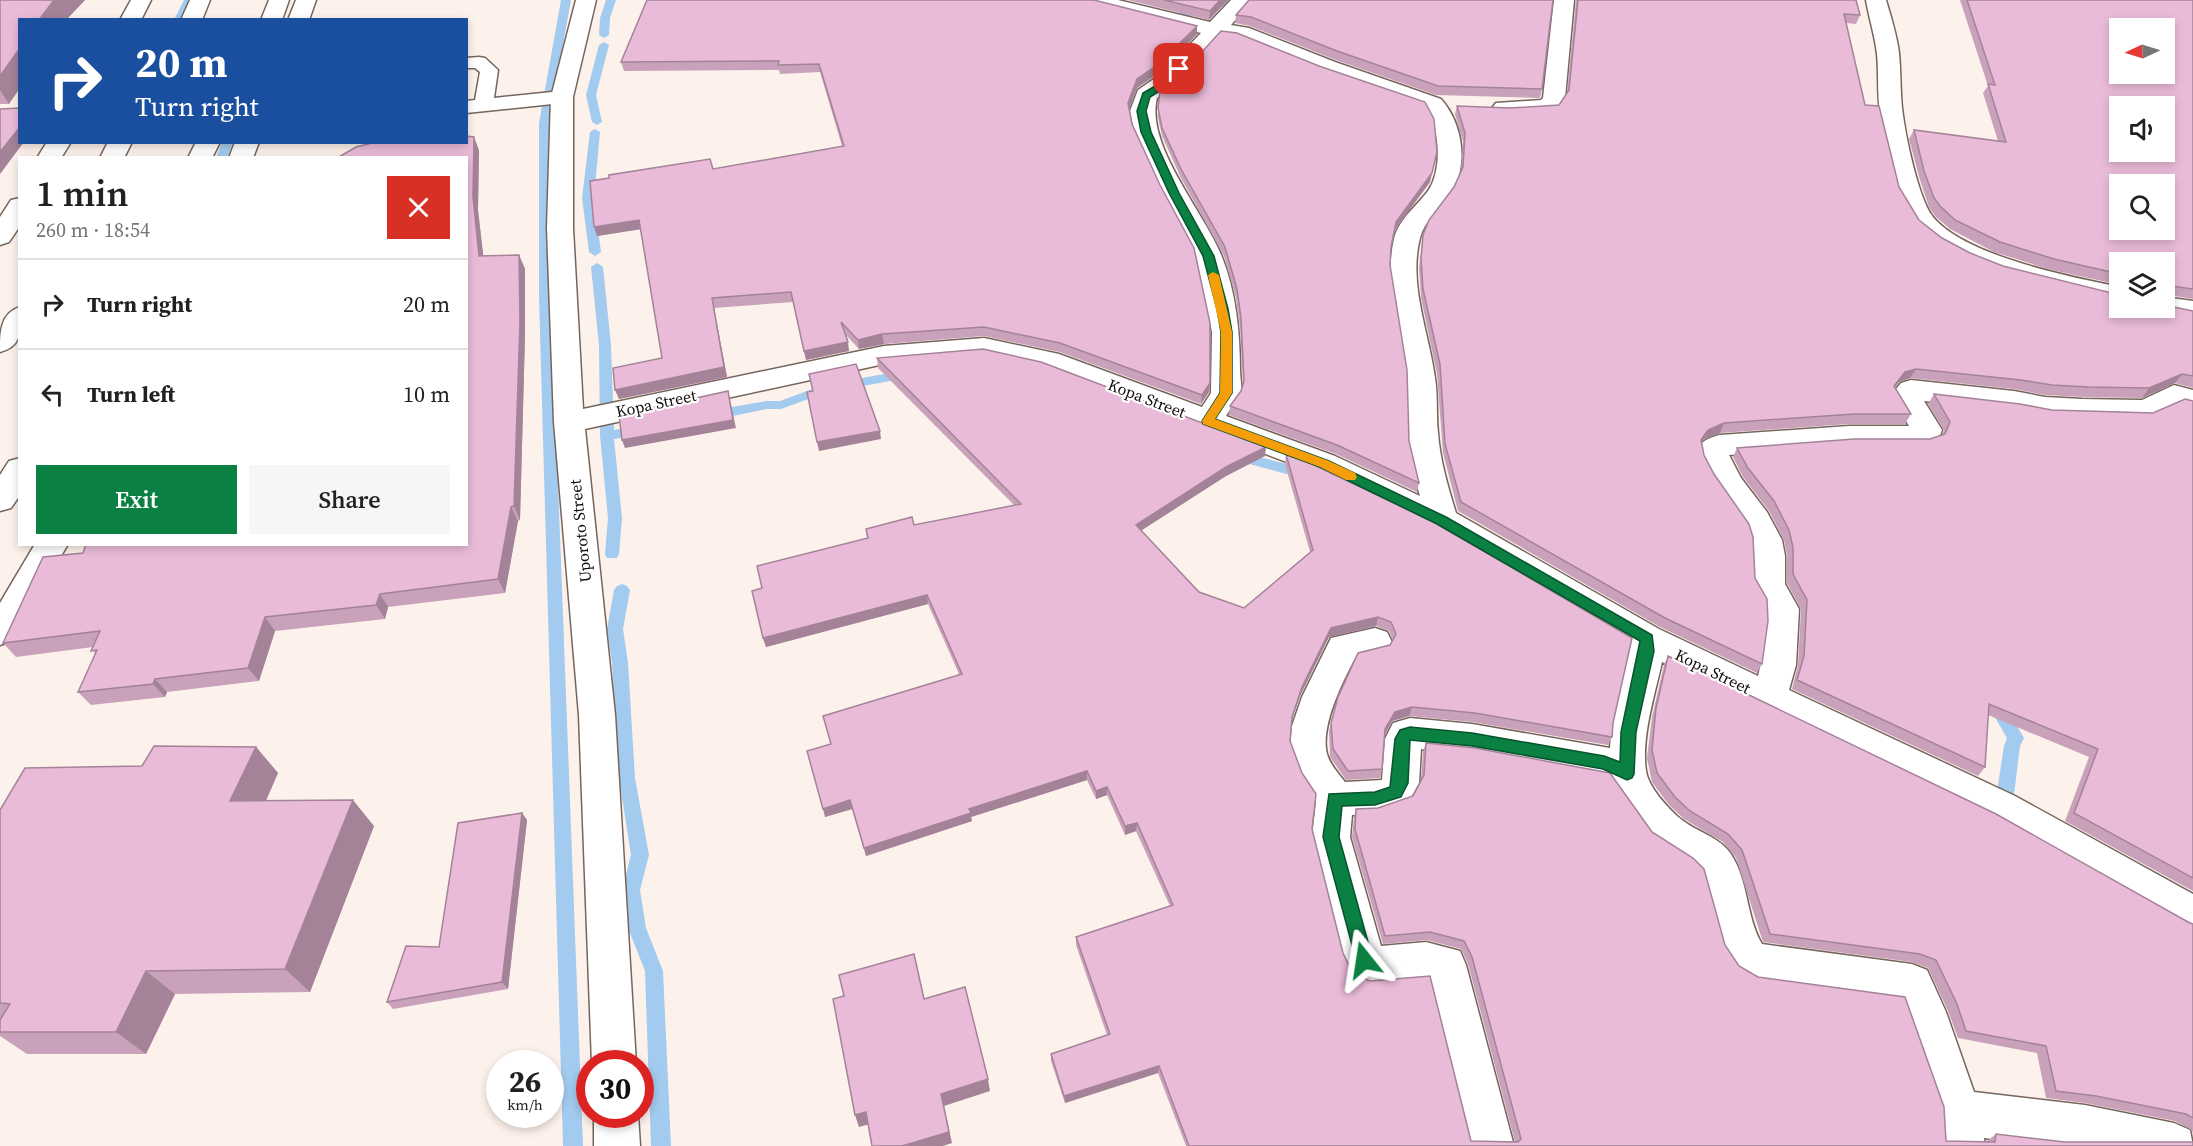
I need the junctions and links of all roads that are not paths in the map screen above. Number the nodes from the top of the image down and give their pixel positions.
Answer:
1 (141, 0) edge
2 (200, 0) edge
3 (279, 0) edge
4 (306, 0) edge
5 (586, 0) edge
6 (1092, 0) edge
7 (1244, 0) edge
8 (1564, 0) edge
9 (1876, 0) edge
10 (131, 18) edge
11 (192, 18) edge
12 (272, 18) edge
13 (299, 18) edge
14 (1216, 30) junction
15 (468, 63) edge
16 (562, 97) junction
17 (475, 106) edge
18 (1487, 108) edge
19 (18, 209) edge
20 (0, 237) edge
21 (2109, 293) edge
22 (2175, 307) edge
23 (2193, 310) edge
24 (18, 319) edge
25 (0, 343) edge
26 (2193, 400) edge
27 (1208, 421) junction
28 (569, 422) junction
29 (18, 472) edge
30 (0, 500) edge
31 (1442, 520) junction
32 (51, 546) edge
33 (0, 632) edge
34 (1647, 639) junction
35 (1375, 642) dead end
36 (1769, 698) junction
37 (1627, 774) junction
38 (1335, 799) junction
39 (2193, 915) edge
40 (613, 1050) edge
41 (616, 1128) edge
42 (1961, 1129) edge
43 (617, 1146) edge
44 (1491, 1146) edge
45 (2174, 1146) edge

1 - 10 main road
2 - 11 main road
3 - 12 main road
4 - 13 main road
5 - 16 main road, Uporoto Street
6 - 14 main road
7 - 14 main road
8 - 18 main road
9 - 21 main road
14 - 27 main road
14 - 31 main road
15 - 17 lane
16 - 17 lane
16 - 28 main road, Uporoto Street
19 - 20 main road
22 - 23 main road
24 - 25 main road
26 - 36 main road
27 - 28 main road, Kopa Street
27 - 31 main road, Kopa Street
28 - 40 main road, Uporoto Street
29 - 30 main road
31 - 34 main road, Kopa Street
32 - 33 main road
34 - 36 main road, Kopa Street
34 - 37 main road
35 - 38 main road
36 - 39 main road, Kopa Street
37 - 38 main road
37 - 42 main road
38 - 44 main road
41 - 43 main road
42 - 45 main road

